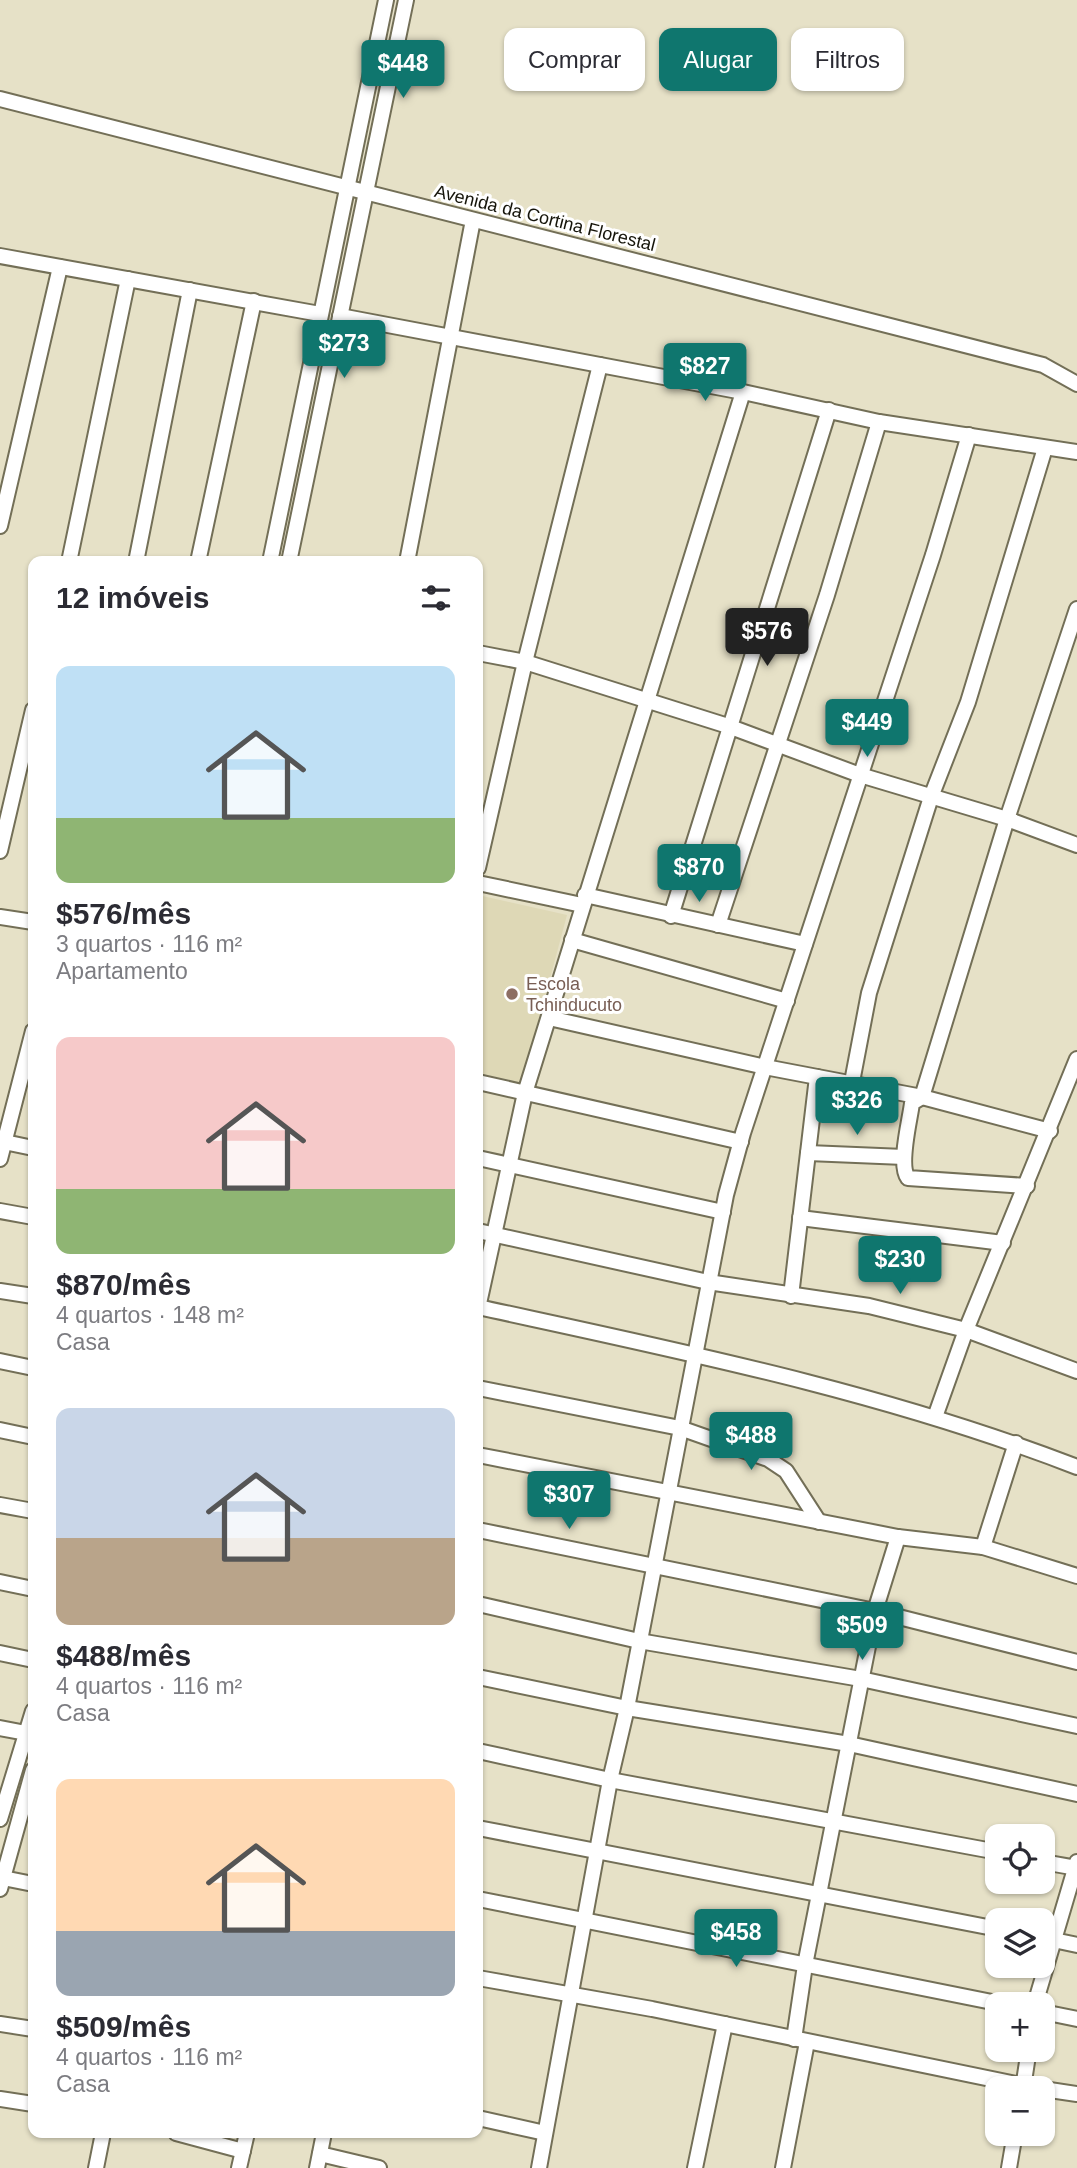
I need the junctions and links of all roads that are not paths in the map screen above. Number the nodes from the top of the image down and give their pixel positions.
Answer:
1 (386, 0) edge
2 (406, 0) edge
3 (0, 99) edge
4 (346, 188) junction
5 (365, 192) junction
6 (473, 220) junction
7 (0, 256) edge
8 (60, 267) junction
9 (128, 279) junction
10 (190, 290) junction
11 (254, 301) junction
12 (320, 314) junction
13 (340, 316) junction
14 (448, 335) junction
15 (600, 365) junction
16 (1077, 384) edge
17 (743, 392) junction
18 (829, 410) junction
19 (879, 422) junction
20 (969, 435) junction
21 (1045, 448) junction
22 (1077, 452) edge
23 (0, 526) edge
24 (70, 556) edge
25 (137, 556) edge
26 (199, 556) edge
27 (271, 556) edge
28 (290, 556) edge
29 (408, 556) edge
30 (1077, 609) edge
31 (483, 654) edge
32 (525, 662) junction
33 (648, 701) junction
34 (728, 726) junction
35 (28, 731) edge
36 (776, 745) junction
37 (860, 775) junction
38 (931, 797) junction
39 (1007, 818) junction
40 (1077, 845) edge
41 (483, 846) edge
42 (0, 851) edge
43 (483, 884) edge
44 (584, 900) junction
45 (671, 916) junction
46 (0, 917) edge
47 (28, 921) edge
48 (719, 925) junction
49 (572, 940) junction
50 (805, 944) junction
51 (787, 1000) junction
52 (549, 1018) junction
53 (28, 1049) edge
54 (765, 1067) junction
55 (1076, 1067) edge
56 (817, 1077) junction
57 (852, 1082) junction
58 (483, 1083) edge
59 (525, 1093) junction
60 (922, 1097) junction
61 (1050, 1130) junction
62 (2, 1142) edge
63 (741, 1142) junction
64 (28, 1147) edge
65 (808, 1153) junction
66 (904, 1157) junction
67 (0, 1159) edge
68 (483, 1159) edge
69 (509, 1166) junction
70 (1027, 1186) junction
71 (0, 1211) edge
72 (723, 1212) junction
73 (28, 1216) edge
74 (800, 1219) junction
75 (483, 1232) edge
76 (495, 1235) junction
77 (1003, 1243) junction
78 (708, 1282) junction
79 (483, 1286) edge
80 (0, 1291) edge
81 (28, 1295) edge
82 (791, 1296) junction
83 (483, 1308) edge
84 (966, 1330) junction
85 (694, 1354) junction
86 (0, 1361) edge
87 (28, 1367) edge
88 (1077, 1371) edge
89 (483, 1389) edge
90 (935, 1417) junction
91 (680, 1428) junction
92 (0, 1430) edge
93 (28, 1436) edge
94 (1016, 1443) junction
95 (483, 1456) edge
96 (1077, 1467) edge
97 (667, 1492) junction
98 (0, 1505) edge
99 (28, 1510) edge
100 (819, 1522) junction
101 (483, 1531) edge
102 (898, 1537) junction
103 (984, 1547) junction
104 (653, 1566) junction
105 (1077, 1576) edge
106 (0, 1583) edge
107 (28, 1588) edge
108 (483, 1605) edge
109 (875, 1611) junction
110 (639, 1640) junction
111 (0, 1653) edge
112 (28, 1659) edge
113 (1077, 1662) edge
114 (483, 1678) edge
115 (861, 1679) junction
116 (627, 1708) junction
117 (1077, 1726) edge
118 (28, 1727) edge
119 (0, 1728) edge
120 (26, 1733) junction
121 (849, 1744) junction
122 (483, 1752) edge
123 (610, 1780) junction
124 (1077, 1794) edge
125 (2, 1803) edge
126 (28, 1806) edge
127 (0, 1819) edge
128 (834, 1819) junction
129 (483, 1829) edge
130 (985, 1849) edge
131 (597, 1851) junction
132 (1055, 1863) edge
133 (1076, 1866) edge
134 (2, 1884) edge
135 (28, 1884) edge
136 (819, 1894) junction
137 (483, 1900) edge
138 (584, 1920) junction
139 (1055, 1921) edge
140 (985, 1926) edge
141 (1055, 1940) edge
142 (1077, 1945) edge
143 (805, 1965) junction
144 (483, 1979) edge
145 (571, 1994) junction
146 (985, 2001) edge
147 (1055, 2014) edge
148 (1077, 2019) edge
149 (0, 2024) edge
150 (725, 2024) junction
151 (28, 2028) edge
152 (800, 2040) junction
153 (985, 2078) edge
154 (1055, 2091) edge
155 (1077, 2094) edge
156 (0, 2098) edge
157 (28, 2103) edge
158 (483, 2119) edge
159 (545, 2133) junction
160 (102, 2138) edge
161 (195, 2138) edge
162 (246, 2138) edge
163 (323, 2138) edge
164 (1013, 2146) edge
165 (243, 2151) junction
166 (319, 2161) edge
167 (96, 2168) edge
168 (239, 2168) edge
169 (379, 2168) edge
170 (539, 2168) edge
171 (695, 2168) edge
172 (783, 2168) edge
173 (1009, 2168) edge

1 - 4 street
2 - 5 street
3 - 4 street, Avenida da Cortina Florestal
4 - 5 street, Avenida da Cortina Florestal
4 - 12 street
5 - 6 street, Avenida da Cortina Florestal
5 - 13 street
6 - 14 street
6 - 16 street, Avenida da Cortina Florestal
7 - 8 street
8 - 9 street
8 - 23 street
9 - 10 street
9 - 24 street
10 - 11 street
10 - 25 street
11 - 12 street
11 - 26 street
12 - 27 street
13 - 14 street
13 - 28 street
14 - 15 street
14 - 29 street
15 - 17 street
15 - 32 street
17 - 18 street
17 - 33 street
18 - 19 street
18 - 34 street
19 - 20 street
19 - 36 street
20 - 21 street
20 - 37 street
21 - 22 street
21 - 38 street
30 - 39 street
31 - 32 street
32 - 33 street
32 - 41 street
33 - 34 street
33 - 44 street
34 - 36 street
34 - 45 street
35 - 42 street
36 - 37 street
36 - 48 street
37 - 38 street
37 - 50 street
38 - 39 street
38 - 57 street
39 - 40 street
39 - 60 street
43 - 44 street
44 - 45 street
44 - 49 street
45 - 48 street
46 - 47 street
48 - 50 street
49 - 51 street
49 - 52 street
50 - 51 street
51 - 54 street
52 - 54 street
52 - 59 street
53 - 62 street
54 - 56 street
54 - 63 street
55 - 61 street
56 - 57 street
56 - 65 street
57 - 60 street
58 - 59 street
59 - 63 street
59 - 69 street
60 - 61 street
60 - 66 street
61 - 70 street
62 - 64 street
62 - 67 street
63 - 72 street
65 - 66 street
65 - 74 street
66 - 70 street
68 - 69 street
69 - 72 street
69 - 76 street
70 - 77 street
71 - 73 street
72 - 78 street
74 - 77 street
74 - 82 street
75 - 76 street
76 - 78 street
76 - 79 street
77 - 84 street
78 - 82 street
78 - 85 street
80 - 81 street
82 - 84 street
83 - 85 street
84 - 88 street
84 - 90 street
85 - 90 street
85 - 91 street
86 - 87 street
89 - 91 street
90 - 94 street
91 - 97 street
91 - 100 street
92 - 93 street
94 - 96 street
94 - 103 street
95 - 97 street
97 - 100 street
97 - 104 street
98 - 99 street
100 - 102 street
101 - 104 street
102 - 103 street
102 - 109 street
103 - 105 street
104 - 109 street
104 - 110 street
106 - 107 street
108 - 110 street
109 - 113 street
109 - 115 street
110 - 115 street
110 - 116 street
111 - 112 street
114 - 116 street
115 - 117 street
115 - 121 street
116 - 121 street
116 - 123 street
118 - 120 street
119 - 120 street
120 - 125 street
121 - 124 street
121 - 128 street
122 - 123 street
123 - 128 street
123 - 131 street
125 - 127 street
126 - 134 street
128 - 130 street
128 - 136 street
129 - 131 street
131 - 136 street
131 - 138 street
132 - 133 street
133 - 139 street
134 - 135 street
136 - 140 street
136 - 143 street
137 - 138 street
138 - 143 street
138 - 145 street
141 - 142 street
143 - 146 street
143 - 152 street
144 - 145 street
145 - 150 street
145 - 159 street
147 - 148 street
149 - 151 street
150 - 152 street
150 - 171 street
152 - 153 street
152 - 172 street
154 - 155 street
156 - 157 street
158 - 159 street
159 - 170 street
160 - 167 street
161 - 165 street
162 - 165 street
163 - 166 street
164 - 173 street
165 - 168 street
166 - 169 street

